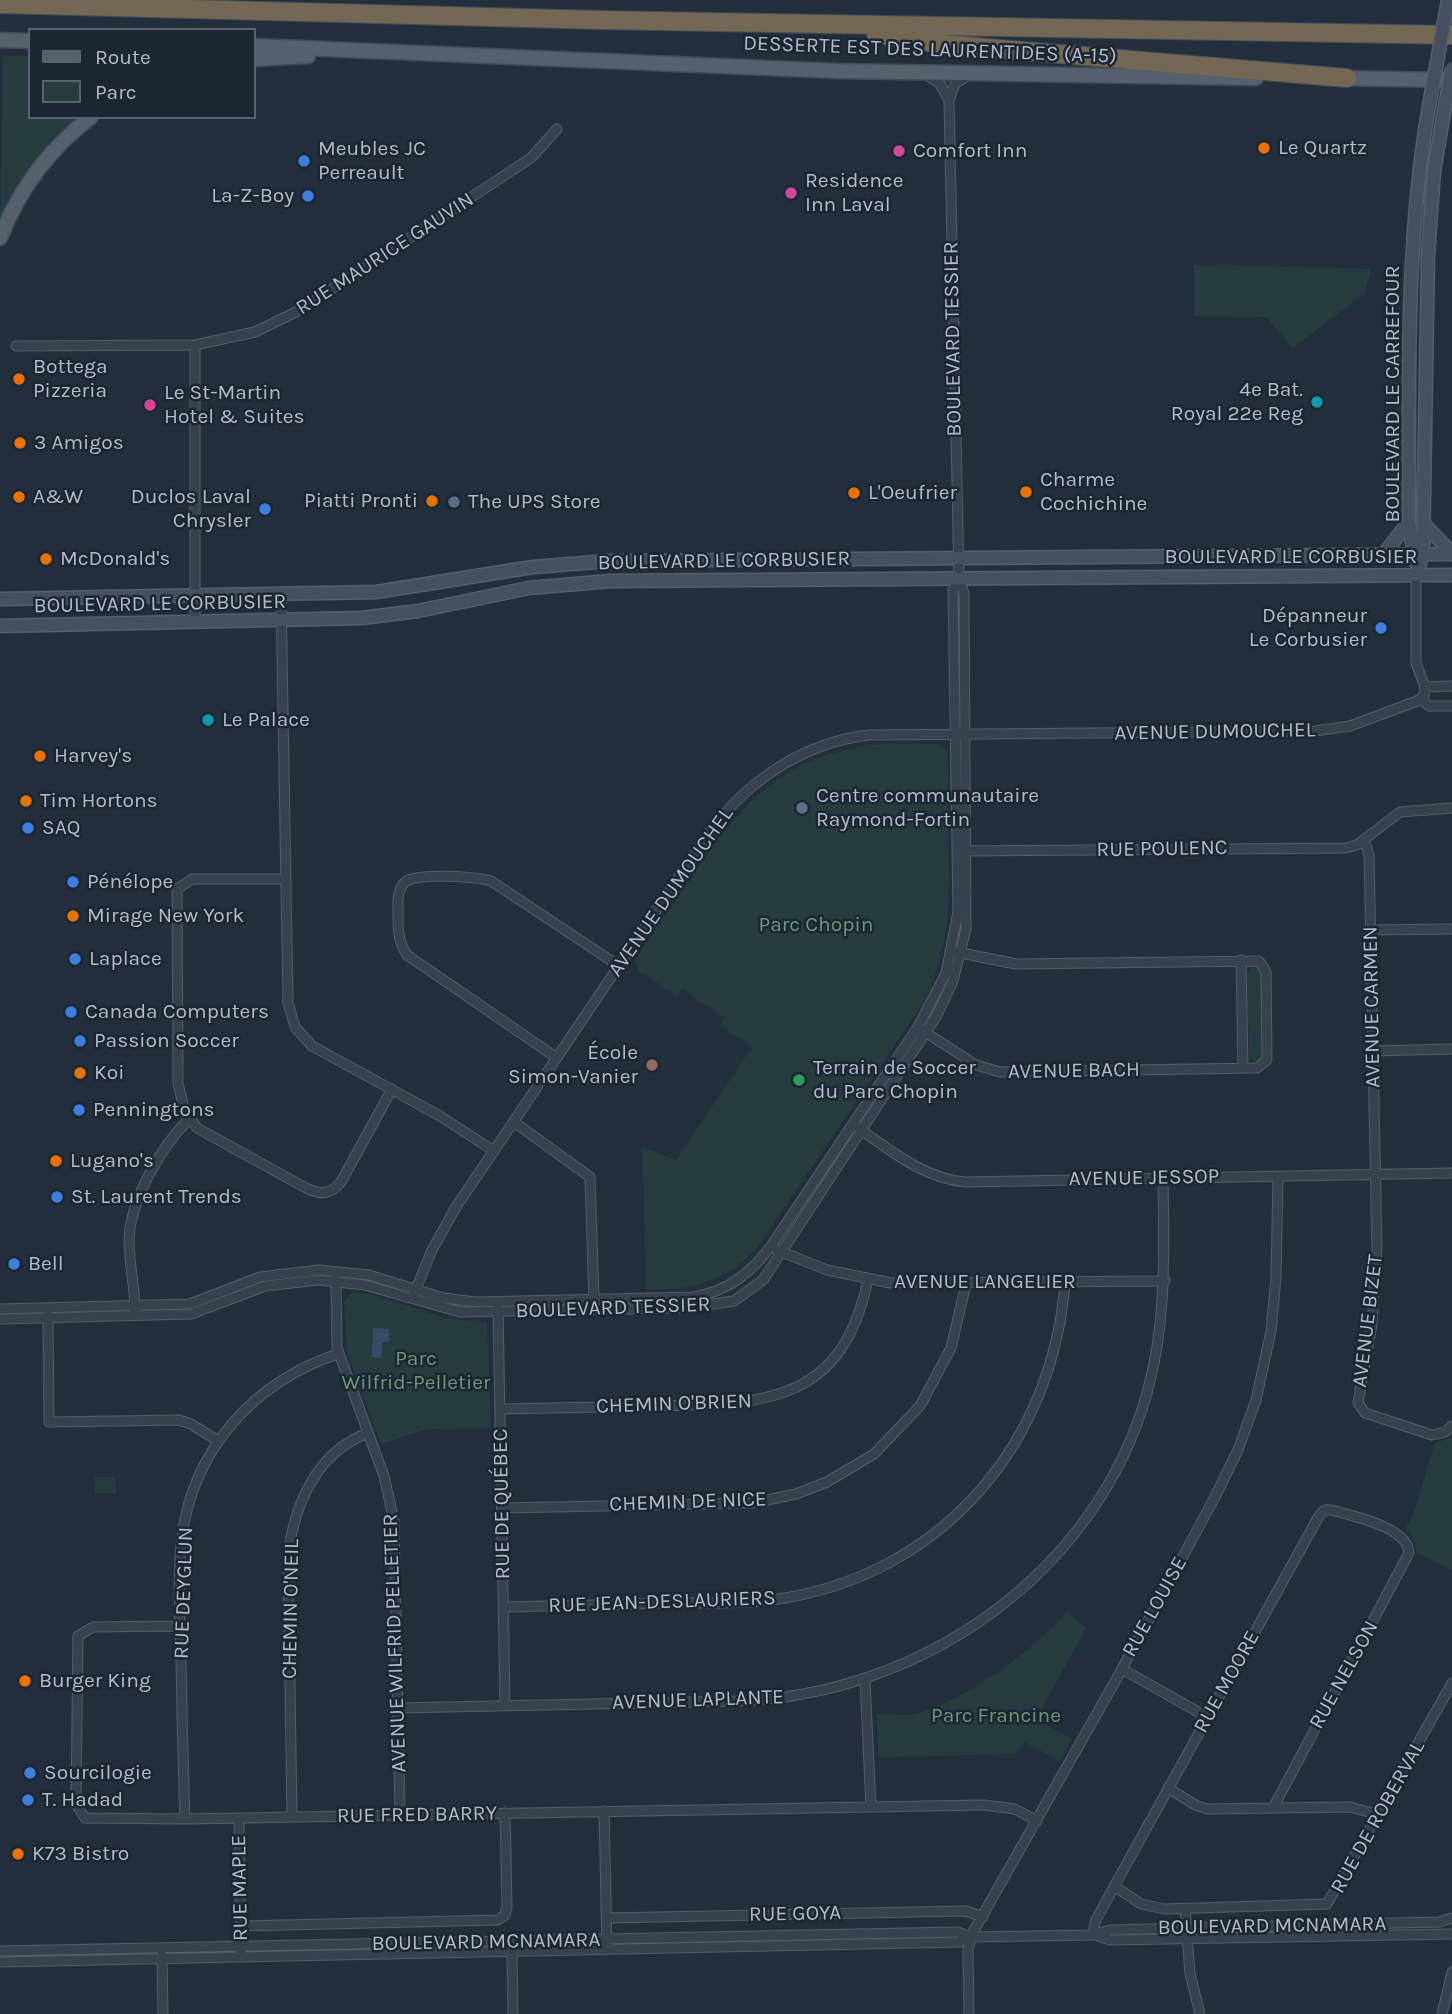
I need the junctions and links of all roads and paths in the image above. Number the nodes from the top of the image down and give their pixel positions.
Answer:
1 (1448, 0) edge
2 (1, 4) edge
3 (814, 24) junction
4 (1415, 34) junction
5 (1452, 35) edge
6 (1, 40) edge
7 (28, 41) edge
8 (1452, 41) edge
9 (256, 46) edge
10 (408, 51) junction
11 (256, 59) edge
12 (1452, 68) edge
13 (920, 72) junction
14 (971, 73) junction
15 (1347, 78) junction
16 (1452, 80) edge
17 (949, 100) junction
18 (88, 119) edge
19 (557, 129) dead end
20 (0, 238) edge
21 (195, 345) junction
22 (16, 346) dead end
23 (1409, 522) junction
24 (1424, 524) junction
25 (1452, 553) edge
26 (1418, 554) junction
27 (1383, 555) junction
28 (959, 557) junction
29 (1416, 575) junction
30 (1452, 575) edge
31 (959, 578) junction
32 (281, 595) junction
33 (196, 596) junction
34 (0, 599) edge
35 (281, 621) junction
36 (195, 623) junction
37 (0, 626) edge
38 (1452, 686) edge
39 (1425, 687) junction
40 (1421, 699) junction
41 (1452, 706) edge
42 (956, 734) junction
43 (967, 734) junction
44 (1452, 808) edge
45 (1364, 840) junction
46 (963, 851) junction
47 (286, 879) junction
48 (1452, 929) edge
49 (1371, 930) junction
50 (957, 952) junction
51 (1241, 960) junction
52 (619, 965) junction
53 (922, 1030) junction
54 (1452, 1049) edge
55 (1373, 1051) junction
56 (556, 1058) junction
57 (1244, 1068) junction
58 (392, 1089) junction
59 (189, 1119) junction
60 (514, 1122) junction
61 (856, 1126) junction
62 (495, 1151) junction
63 (1452, 1173) edge
64 (1376, 1175) junction
65 (1278, 1176) junction
66 (1163, 1177) junction
67 (771, 1245) junction
68 (780, 1252) junction
69 (336, 1276) junction
70 (868, 1279) junction
71 (1165, 1281) junction
72 (1065, 1282) junction
73 (966, 1283) junction
74 (414, 1294) junction
75 (594, 1300) junction
76 (498, 1307) junction
77 (0, 1308) edge
78 (135, 1311) junction
79 (48, 1312) junction
80 (0, 1319) edge
81 (338, 1354) junction
82 (500, 1409) junction
83 (1452, 1426) edge
84 (368, 1433) junction
85 (218, 1441) junction
86 (502, 1508) junction
87 (1406, 1542) joint
88 (503, 1607) junction
89 (180, 1626) junction
90 (1122, 1669) junction
91 (865, 1680) junction
92 (1452, 1683) edge
93 (505, 1706) junction
94 (398, 1708) junction
95 (1207, 1717) junction
96 (1168, 1788) junction
97 (871, 1807) junction
98 (1273, 1808) junction
99 (604, 1811) junction
100 (505, 1813) junction
101 (400, 1815) junction
102 (1380, 1815) junction
103 (292, 1817) junction
104 (239, 1818) junction
105 (185, 1819) junction
106 (1037, 1821) junction
107 (1114, 1886) junction
108 (1185, 1909) junction
109 (983, 1917) junction
110 (606, 1918) junction
111 (1452, 1918) edge
112 (241, 1926) junction
113 (1185, 1928) junction
114 (1452, 1934) edge
115 (1093, 1935) junction
116 (970, 1937) junction
117 (607, 1939) junction
118 (1186, 1939) junction
119 (241, 1947) junction
120 (161, 1948) junction
121 (607, 1950) junction
122 (0, 1951) edge
123 (512, 1952) junction
124 (242, 1957) junction
125 (162, 1959) junction
126 (0, 1962) edge
127 (1452, 1972) edge
128 (163, 2014) edge
129 (513, 2014) edge
130 (969, 2014) edge
131 (1199, 2014) edge
132 (1442, 2014) edge

1 - 23 street, BOULEVARD LE CARREFOUR, bridge
2 - 3 highway
3 - 4 highway
3 - 15 highway
4 - 5 highway
4 - 8 highway
6 - 7 main road
9 - 10 main road
10 - 11 main road
10 - 13 main road, DESSERTE EST DES LAURENTIDES (A-15)
12 - 24 street, BOULEVARD LE CARREFOUR, bridge
13 - 14 main road, DESSERTE EST DES LAURENTIDES (A-15)
13 - 17 street
14 - 15 main road, DESSERTE EST DES LAURENTIDES (A-15)
14 - 17 street
15 - 16 main road, DESSERTE EST DES LAURENTIDES (A-15)
17 - 28 street, BOULEVARD TESSIER
18 - 20 main road
19 - 21 street, RUE MAURICE GAUVIN
21 - 22 street, RUE MAURICE GAUVIN
21 - 33 street
23 - 26 street, BOULEVARD LE CARREFOUR
23 - 27 street
24 - 25 street
24 - 26 street, BOULEVARD LE CARREFOUR
25 - 26 street, BOULEVARD LE CORBUSIER
26 - 27 street, BOULEVARD LE CORBUSIER
26 - 29 street, BOULEVARD LE CARREFOUR
27 - 28 street, BOULEVARD LE CORBUSIER
28 - 31 street, BOULEVARD TESSIER
28 - 32 street, BOULEVARD LE CORBUSIER
29 - 30 street, BOULEVARD LE CORBUSIER
29 - 31 street, BOULEVARD LE CORBUSIER
29 - 39 street
31 - 35 street, BOULEVARD LE CORBUSIER
31 - 42 street, BOULEVARD TESSIER
31 - 43 street, BOULEVARD TESSIER
32 - 33 street, BOULEVARD LE CORBUSIER
32 - 35 street
33 - 34 street, BOULEVARD LE CORBUSIER
33 - 36 street
35 - 36 street, BOULEVARD LE CORBUSIER
35 - 47 street
36 - 37 street, BOULEVARD LE CORBUSIER
38 - 39 street
39 - 40 street
40 - 41 street
40 - 43 street, AVENUE DUMOUCHEL
42 - 43 street, AVENUE DUMOUCHEL
42 - 46 street, BOULEVARD TESSIER
42 - 52 street, AVENUE DUMOUCHEL
43 - 46 street, BOULEVARD TESSIER
44 - 45 street
45 - 46 street, RUE POULENC
45 - 49 street, AVENUE CARMEN
46 - 50 street, BOULEVARD TESSIER
47 - 58 street
47 - 59 street
48 - 49 street
49 - 55 street, AVENUE CARMEN
50 - 51 street
50 - 53 street, BOULEVARD TESSIER
51 - 57 street
51 - 57 street
52 - 56 street, AVENUE DUMOUCHEL
52 - 56 street
53 - 57 street, AVENUE BACH
53 - 61 street, BOULEVARD TESSIER
54 - 55 street
55 - 64 street, AVENUE CARMEN
56 - 60 street, AVENUE DUMOUCHEL
58 - 59 street
58 - 62 street
59 - 78 street
60 - 62 street, AVENUE DUMOUCHEL
60 - 75 street
61 - 66 street, AVENUE JESSOP
61 - 67 street, BOULEVARD TESSIER
61 - 68 street, BOULEVARD TESSIER
62 - 74 street, AVENUE DUMOUCHEL
63 - 64 street, AVENUE JESSOP
64 - 65 street, AVENUE JESSOP
64 - 83 street, AVENUE BIZET
65 - 66 street, AVENUE JESSOP
65 - 90 street, RUE LOUISE
66 - 71 street, AVENUE LAPLANTE
67 - 68 street, AVENUE LANGELIER
67 - 75 street, BOULEVARD TESSIER
68 - 70 street, AVENUE LANGELIER
68 - 76 street, BOULEVARD TESSIER
69 - 74 street, BOULEVARD TESSIER
69 - 78 street, BOULEVARD TESSIER
69 - 81 street, AVENUE WILFRID PELLETIER
70 - 73 street, AVENUE LANGELIER
70 - 82 street, CHEMIN O'BRIEN
71 - 72 street, AVENUE LANGELIER
71 - 91 street, AVENUE LAPLANTE
72 - 73 street, AVENUE LANGELIER
72 - 88 street, RUE JEAN-DESLAURIERS
73 - 86 street, CHEMIN DE NICE
74 - 76 street, BOULEVARD TESSIER
75 - 76 street, BOULEVARD TESSIER
76 - 82 street, RUE DE QUÉBEC
77 - 79 street, BOULEVARD TESSIER
78 - 79 street, BOULEVARD TESSIER
79 - 80 street, BOULEVARD TESSIER
79 - 85 street
81 - 84 street, AVENUE WILFRID PELLETIER
81 - 85 street, RUE DEYGLUN
82 - 86 street, RUE DE QUÉBEC
84 - 94 street, AVENUE WILFRID PELLETIER
84 - 103 street, CHEMIN O'NEIL
85 - 89 street, RUE DEYGLUN
86 - 88 street, RUE DE QUÉBEC
87 - 95 street, RUE MOORE
87 - 98 street, RUE NELSON
88 - 93 street, RUE DE QUÉBEC
89 - 105 street, RUE DEYGLUN
89 - 105 street, RUE FRED BARRY
90 - 95 street
90 - 106 street, RUE LOUISE
91 - 93 street, AVENUE LAPLANTE
91 - 97 street
92 - 102 street, RUE DE ROBERVAL
93 - 94 street, AVENUE LAPLANTE
94 - 101 street, AVENUE WILFRID PELLETIER
95 - 96 street, RUE MOORE
96 - 98 street
96 - 107 street, RUE MOORE
97 - 99 street, RUE FRED BARRY
97 - 106 street, RUE FRED BARRY
98 - 102 street
99 - 100 street, RUE FRED BARRY
99 - 110 street
100 - 101 street, RUE FRED BARRY
100 - 112 street
101 - 103 street, RUE FRED BARRY
102 - 108 street, RUE DE ROBERVAL
103 - 104 street, RUE FRED BARRY
104 - 105 street, RUE FRED BARRY
104 - 112 street, RUE MAPLE
106 - 109 street, RUE LOUISE
107 - 108 street, RUE DE ROBERVAL
107 - 115 street, RUE MOORE
108 - 113 street
109 - 110 street, RUE GOYA
109 - 116 street, RUE LOUISE
110 - 117 street
111 - 113 street, BOULEVARD MCNAMARA
112 - 119 street, RUE MAPLE
113 - 115 street, BOULEVARD MCNAMARA
113 - 118 street
114 - 118 street, BOULEVARD MCNAMARA
115 - 116 street, BOULEVARD MCNAMARA
115 - 118 street, BOULEVARD MCNAMARA
116 - 117 street, BOULEVARD MCNAMARA
116 - 121 street, BOULEVARD MCNAMARA
116 - 130 street
117 - 119 street, BOULEVARD MCNAMARA
117 - 121 street
118 - 131 street
119 - 120 street, BOULEVARD MCNAMARA
119 - 124 street, RUE MAPLE
120 - 122 street, BOULEVARD MCNAMARA
120 - 125 street
121 - 123 street, BOULEVARD MCNAMARA
123 - 124 street, BOULEVARD MCNAMARA
123 - 129 street
124 - 125 street, BOULEVARD MCNAMARA
125 - 126 street, BOULEVARD MCNAMARA
125 - 128 street
127 - 132 street

